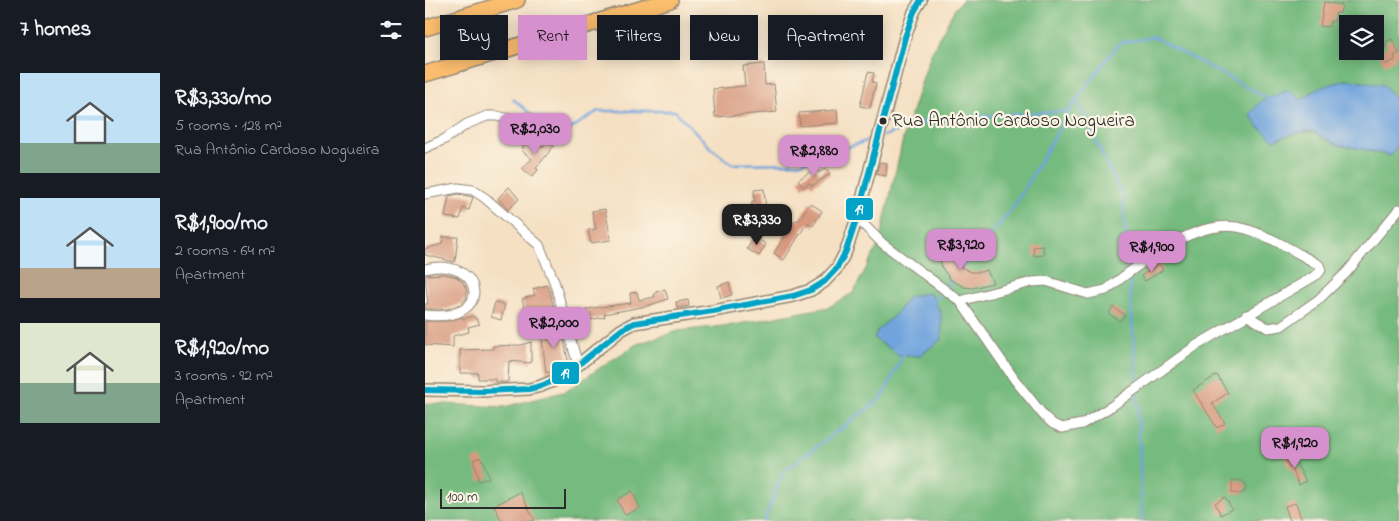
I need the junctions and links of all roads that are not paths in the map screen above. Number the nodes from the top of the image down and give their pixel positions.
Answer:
1 (517, 0) edge
2 (670, 0) edge
3 (921, 0) edge
4 (425, 28) edge
5 (425, 74) edge
6 (523, 122) dead end
7 (425, 148) edge
8 (425, 194) edge
9 (1399, 209) edge
10 (857, 218) junction
11 (425, 269) edge
12 (961, 301) junction
13 (425, 314) edge
14 (1245, 315) junction
15 (578, 365) junction
16 (425, 390) edge

1 - 4 highway
2 - 5 highway
3 - 10 main road
6 - 7 street
8 - 15 street
9 - 14 street
10 - 12 street
10 - 15 main road
11 - 13 street
12 - 14 street
12 - 14 street
15 - 16 main road

